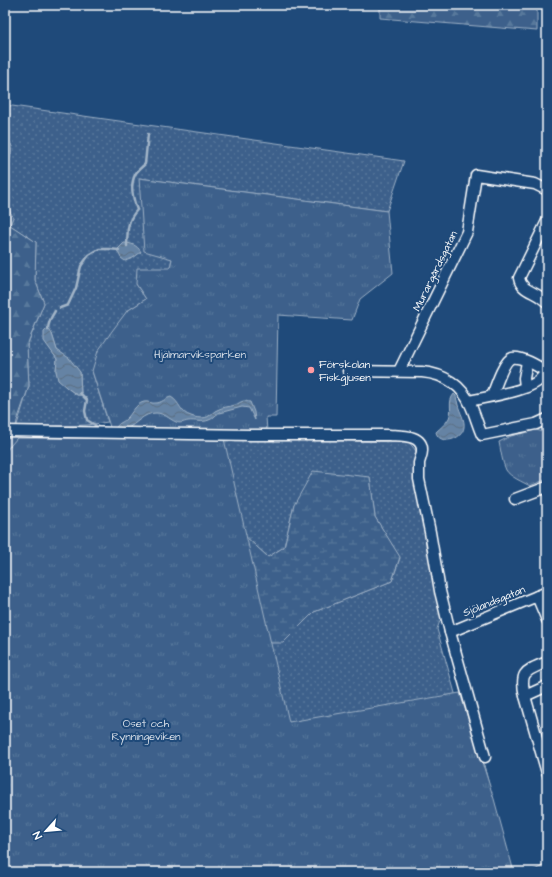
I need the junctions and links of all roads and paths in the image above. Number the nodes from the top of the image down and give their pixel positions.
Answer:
1 (547, 190) edge
2 (547, 221) edge
3 (547, 302) edge
4 (527, 362) junction
5 (546, 368) edge
6 (348, 371) dead end
7 (399, 371) junction
8 (525, 387) junction
9 (492, 396) junction
10 (469, 401) junction
11 (547, 419) edge
12 (5, 431) edge
13 (547, 487) edge
14 (514, 499) dead end
15 (547, 592) edge
16 (537, 596) junction
17 (547, 620) edge
18 (450, 632) junction
19 (547, 662) edge
20 (547, 686) edge
21 (525, 696) junction
22 (485, 757) dead end
23 (547, 773) edge

1 - 7 street, Murargårdsgatan
2 - 3 street
4 - 5 street
4 - 8 street
4 - 9 street
5 - 8 street
6 - 7 street
7 - 10 street
8 - 9 street
9 - 10 street
10 - 11 street
12 - 18 street
13 - 14 street
15 - 16 street, Sjölandsgatan
16 - 17 street
16 - 18 street, Sjölandsgatan
18 - 22 street
19 - 21 street
20 - 21 street
21 - 23 street

